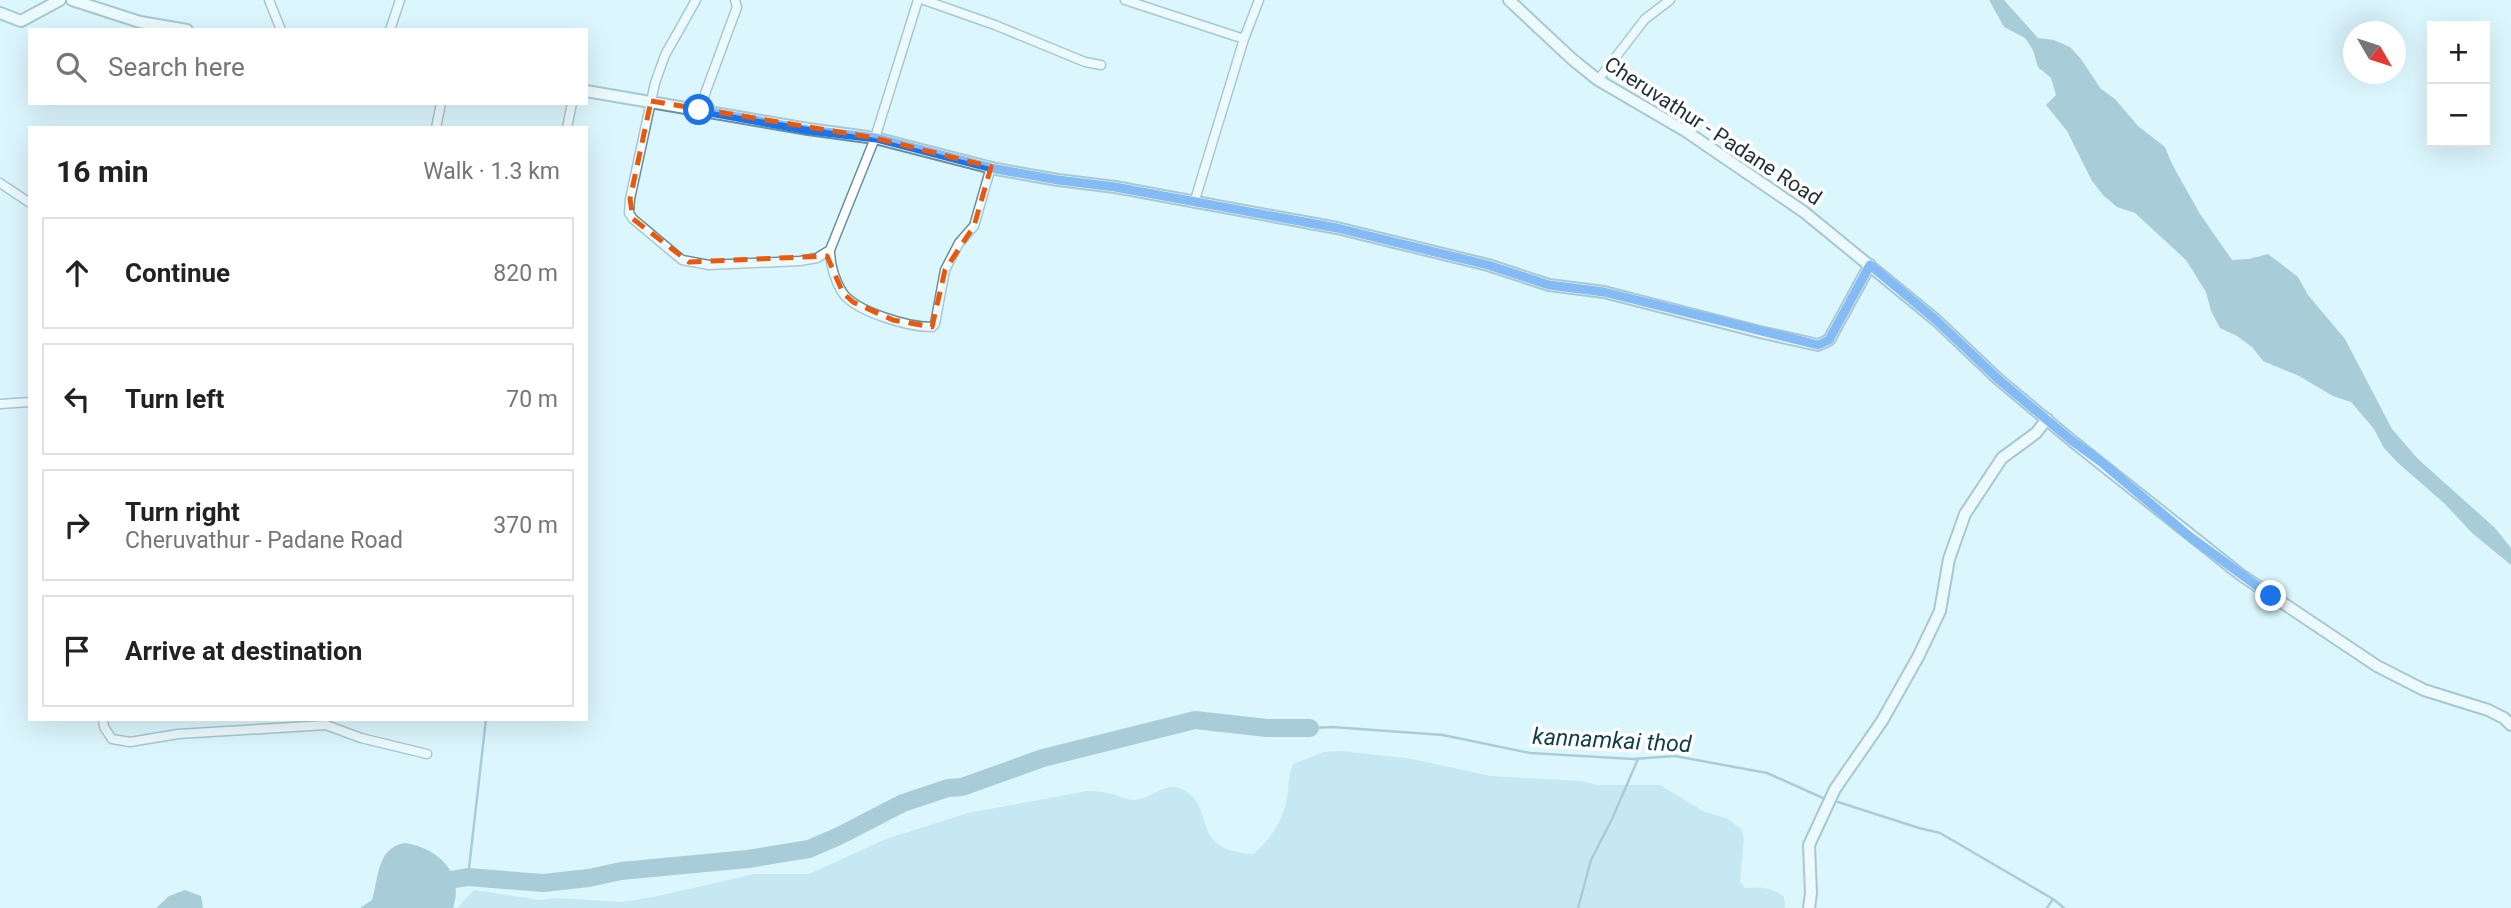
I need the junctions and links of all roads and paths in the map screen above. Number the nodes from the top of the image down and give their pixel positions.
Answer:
1 (60, 0) edge
2 (72, 0) edge
3 (269, 0) edge
4 (400, 0) edge
5 (696, 0) edge
6 (735, 0) edge
7 (918, 0) edge
8 (924, 0) edge
9 (1125, 0) edge
10 (1259, 0) edge
11 (1508, 0) edge
12 (1670, 0) edge
13 (0, 13) edge
14 (175, 28) edge
15 (280, 28) edge
16 (391, 28) edge
17 (1244, 39) junction
18 (1101, 65) dead end
19 (1598, 80) junction
20 (588, 91) edge
21 (651, 101) junction
22 (442, 105) edge
23 (572, 105) edge
24 (699, 110) junction
25 (436, 126) edge
26 (567, 126) edge
27 (876, 138) junction
28 (991, 167) junction
29 (0, 183) edge
30 (28, 203) edge
31 (1194, 203) junction
32 (831, 250) junction
33 (1870, 265) junction
34 (28, 402) edge
35 (0, 404) edge
36 (2047, 419) junction
37 (103, 721) edge
38 (2511, 725) edge
39 (427, 754) dead end
40 (1809, 908) edge

1 - 13 street
2 - 14 street
3 - 15 street
4 - 16 street
5 - 21 street
6 - 24 street
7 - 27 street
8 - 18 street
9 - 17 street
10 - 17 street
11 - 19 street, Cheruvathur - Padane Road
12 - 19 street
17 - 31 street
19 - 33 street, Cheruvathur - Padane Road
20 - 21 street
21 - 24 street
21 - 32 street
22 - 25 street
23 - 26 street
24 - 27 street
27 - 28 street
27 - 32 street
28 - 31 street
28 - 32 street
29 - 30 street
31 - 33 street
33 - 36 street, Cheruvathur - Padane Road
34 - 35 street
36 - 38 street, Cheruvathur - Padane Road
36 - 40 street
37 - 39 street

